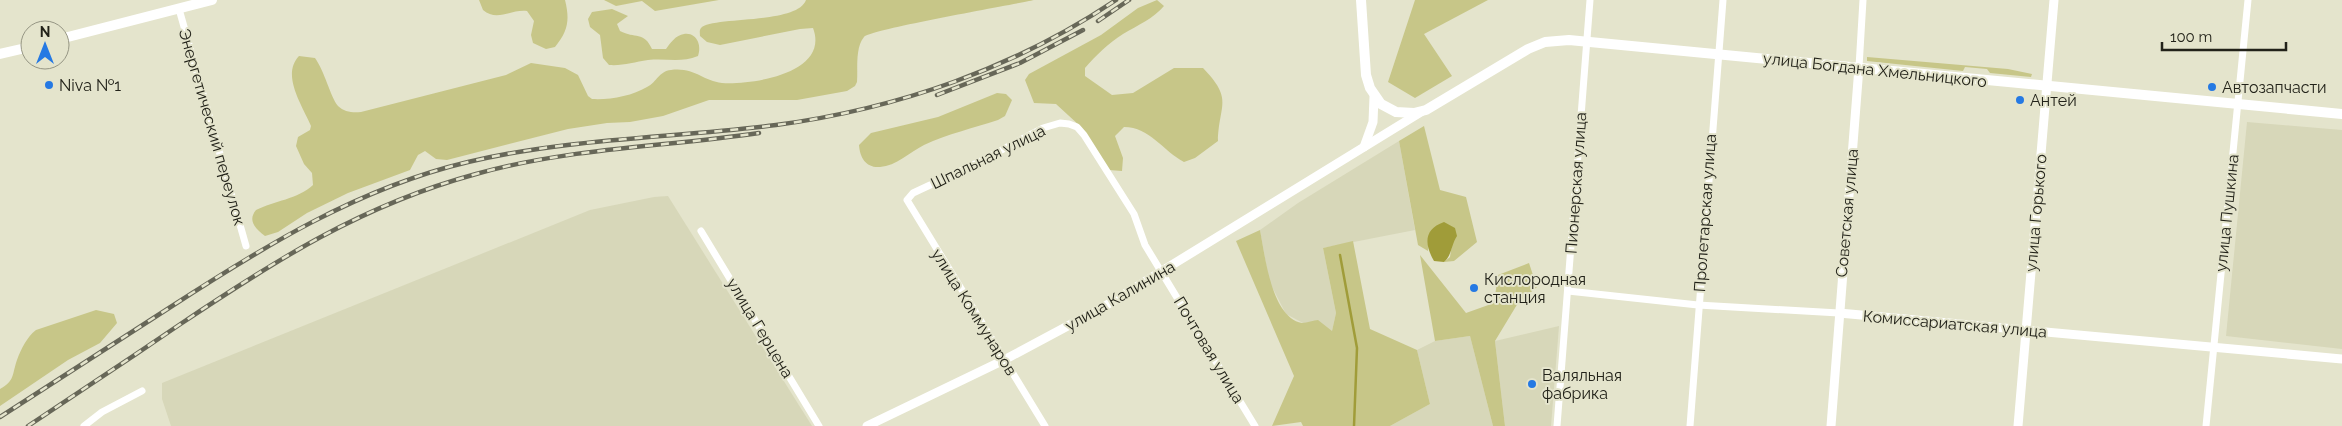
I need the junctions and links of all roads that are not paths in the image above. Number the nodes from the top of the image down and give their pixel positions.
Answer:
1 (1360, 0) edge
2 (1590, 0) edge
3 (1723, 0) edge
4 (1864, 0) edge
5 (2054, 0) edge
6 (2248, 0) edge
7 (207, 1) edge
8 (179, 9) junction
9 (70, 37) edge
10 (1586, 40) junction
11 (20, 49) edge
12 (0, 54) edge
13 (1718, 54) junction
14 (1859, 67) junction
15 (2047, 87) junction
16 (1374, 97) junction
17 (2238, 104) junction
18 (1426, 110) junction
19 (2342, 114) edge
20 (1069, 124) joint
21 (1364, 148) junction
22 (909, 196) joint
23 (701, 231) dead end
24 (246, 246) dead end
25 (1162, 273) junction
26 (1568, 291) junction
27 (1698, 305) junction
28 (1840, 314) junction
29 (2026, 330) junction
30 (2212, 348) junction
31 (2342, 359) edge
32 (1004, 360) junction
33 (142, 391) dead end
34 (84, 426) edge
35 (819, 426) edge
36 (867, 426) edge
37 (1045, 426) edge
38 (1255, 426) edge
39 (1557, 426) edge
40 (1690, 426) edge
41 (1831, 426) edge
42 (2018, 426) edge
43 (2206, 426) edge

1 - 16 main road
2 - 10 street, Пионерская улица
3 - 13 street, Пролетарская улица
4 - 14 street, Советская улица
5 - 15 street, улица Горького
6 - 17 street, улица Пушкина
7 - 8 main road
8 - 9 main road
8 - 24 street, Энергетический переулок
10 - 13 main road, улица Богдана Хмельницкого
10 - 18 main road, улица Богдана Хмельницкого
10 - 26 street, Пионерская улица
11 - 12 main road
13 - 14 main road, улица Богдана Хмельницкого
13 - 27 street, Пролетарская улица
14 - 15 main road, улица Богдана Хмельницкого
14 - 28 street, Советская улица
15 - 17 main road, улица Богдана Хмельницкого
15 - 29 street, улица Горького
16 - 18 main road
16 - 21 street
17 - 19 main road, улица Богдана Хмельницкого
17 - 30 street, улица Пушкина
18 - 21 street, улица Калинина
20 - 22 street, Шпальная улица
20 - 25 street, Почтовая улица
21 - 25 street, улица Калинина
22 - 32 street, улица Коммунаров
23 - 35 street, улица Герцена
25 - 32 street, улица Калинина
25 - 38 street, Почтовая улица
26 - 27 street, Комиссариатская улица
26 - 39 street, Пионерская улица
27 - 28 street, Комиссариатская улица
27 - 40 street, Пролетарская улица
28 - 29 street, Комиссариатская улица
28 - 41 street, Советская улица
29 - 30 street, Комиссариатская улица
29 - 42 street, улица Горького
30 - 31 street, Комиссариатская улица
30 - 43 street, улица Пушкина
32 - 36 street, улица Калинина
32 - 37 street, улица Коммунаров
33 - 34 street

